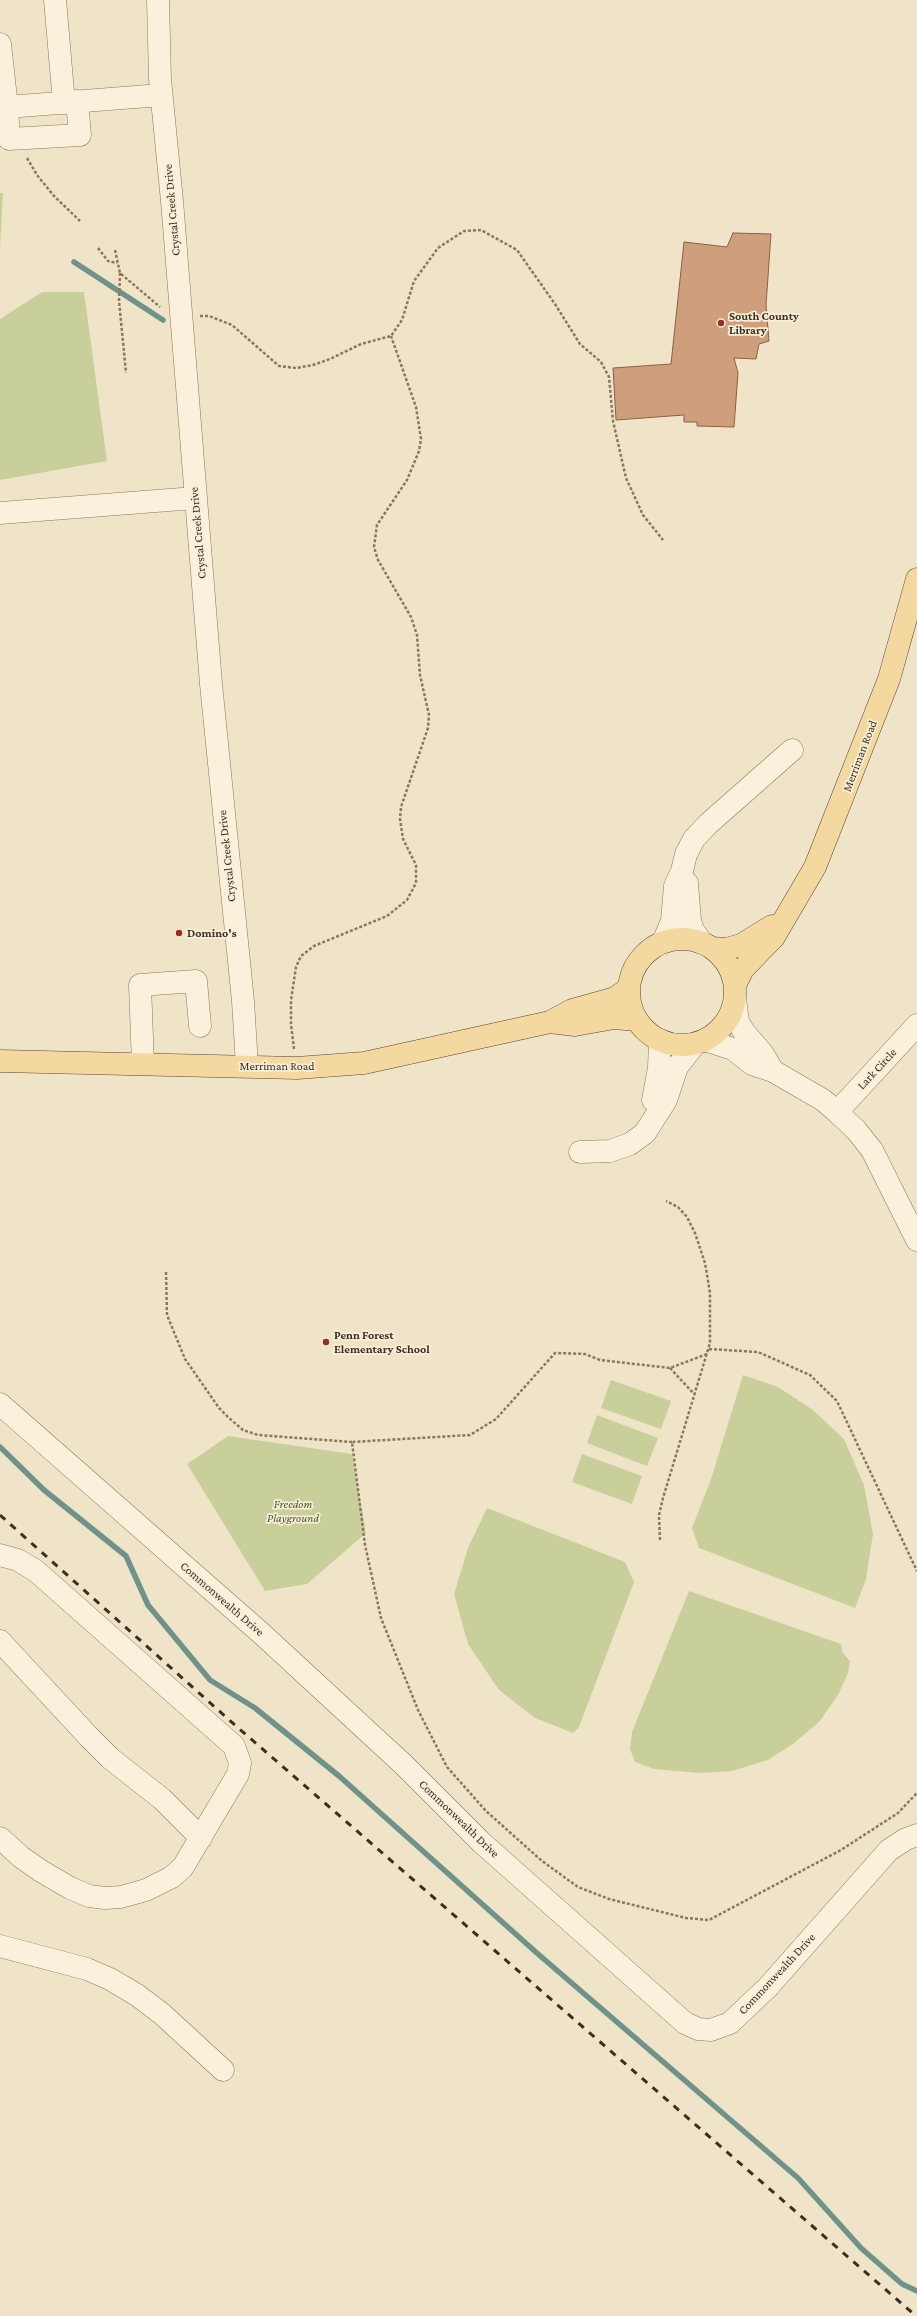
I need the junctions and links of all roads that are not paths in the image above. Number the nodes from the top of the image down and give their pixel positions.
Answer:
1 (55, 0) edge
2 (158, 0) edge
3 (0, 44) edge
4 (161, 95) junction
5 (71, 102) junction
6 (8, 107) junction
7 (195, 498) junction
8 (0, 513) edge
9 (917, 579) edge
10 (792, 750) dead end
11 (682, 871) junction
12 (780, 923) junction
13 (663, 942) junction
14 (707, 946) junction
15 (629, 988) junction
16 (735, 992) junction
17 (637, 1020) junction
18 (550, 1022) junction
19 (200, 1026) dead end
20 (917, 1026) edge
21 (660, 1040) junction
22 (700, 1042) junction
23 (0, 1061) edge
24 (143, 1064) junction
25 (247, 1066) junction
26 (773, 1071) junction
27 (837, 1112) junction
28 (655, 1117) junction
29 (580, 1152) dead end
30 (917, 1240) edge
31 (0, 1404) edge
32 (0, 1555) edge
33 (0, 1641) edge
34 (917, 1835) edge
35 (0, 1838) edge
36 (201, 1838) junction
37 (0, 1946) edge
38 (223, 2070) dead end

1 - 5 street
2 - 4 street, Crystal Creek Drive
3 - 6 street
4 - 5 street
4 - 7 street, Crystal Creek Drive
5 - 6 street
5 - 6 street
7 - 8 street
7 - 25 street, Crystal Creek Drive
9 - 12 main road, Merriman Road
10 - 11 street
11 - 13 street
11 - 14 street
12 - 14 main road, Merriman Road
12 - 16 main road, Merriman Road
13 - 14 main road
13 - 15 main road
14 - 16 main road
15 - 17 main road
15 - 18 main road, Merriman Road
16 - 22 main road
16 - 26 street
17 - 18 main road, Merriman Road
17 - 21 main road
18 - 25 main road, Merriman Road
19 - 24 street
20 - 27 street, Lark Circle
21 - 22 main road
21 - 28 street
22 - 26 street
22 - 28 street
23 - 24 main road, Merriman Road
24 - 25 main road, Merriman Road
26 - 27 street
27 - 30 street
28 - 29 street
31 - 34 street, Commonwealth Drive
32 - 36 street
33 - 36 street
35 - 36 street
37 - 38 street

